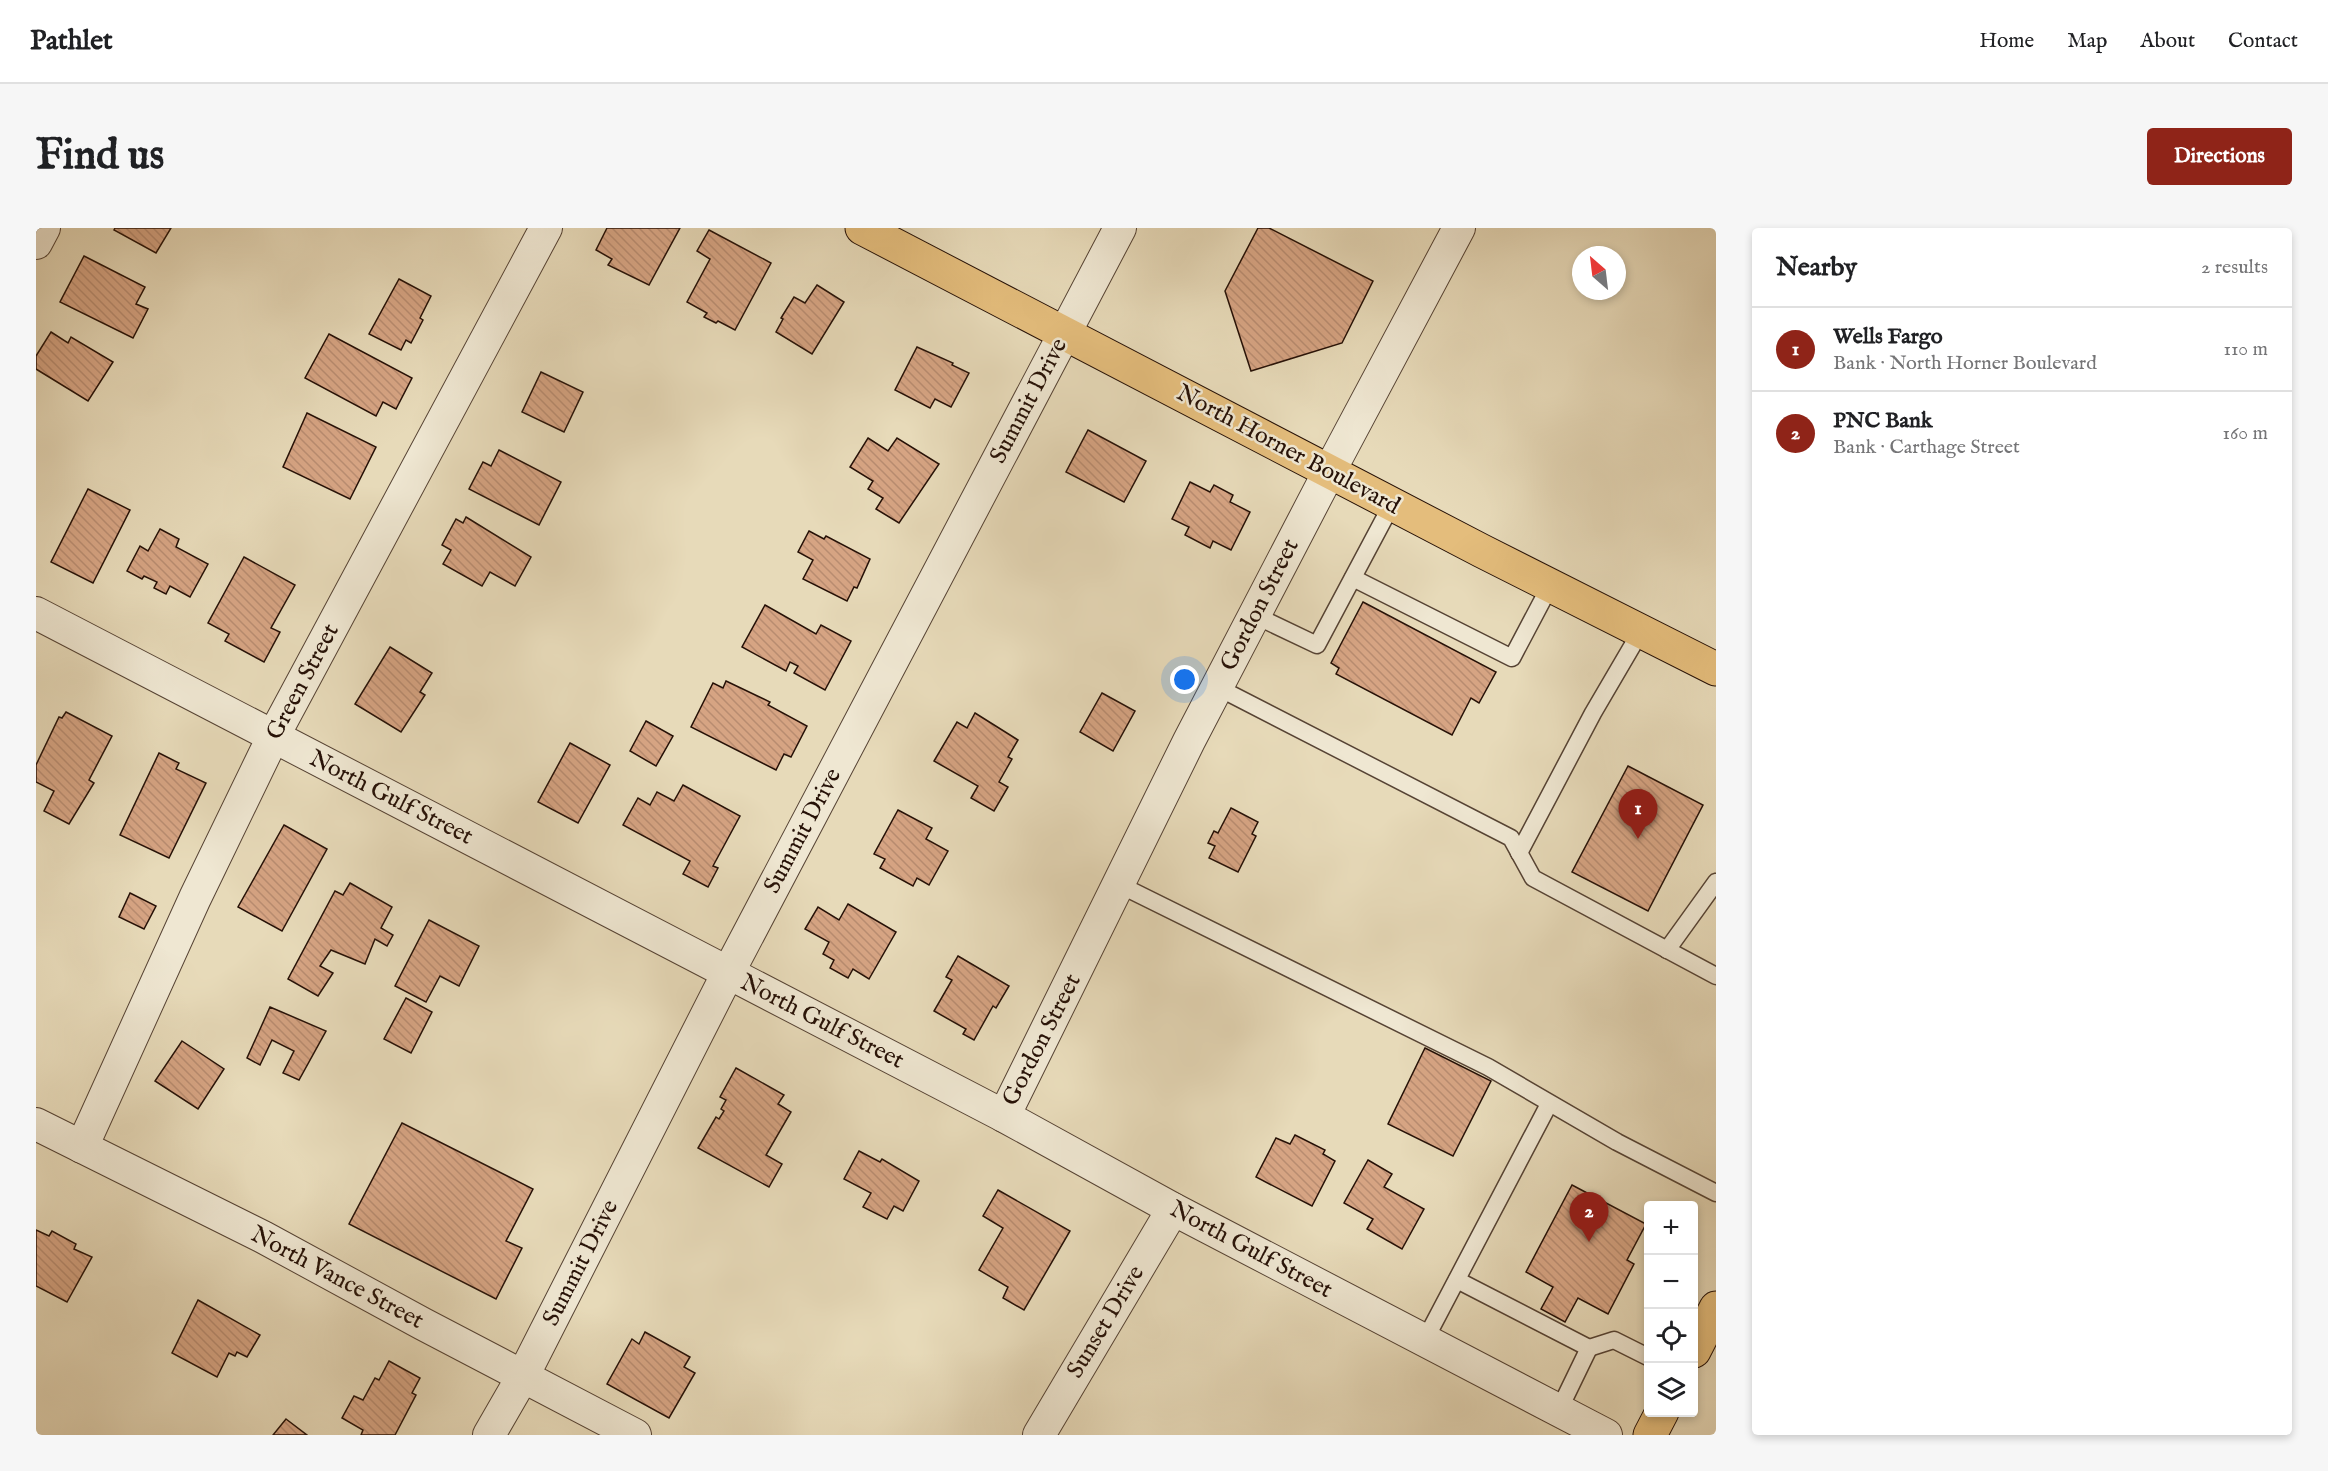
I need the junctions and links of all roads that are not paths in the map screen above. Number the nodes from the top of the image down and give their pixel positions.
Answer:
1 (44, 228) edge
2 (546, 228) edge
3 (862, 228) edge
4 (1120, 228) edge
5 (1459, 228) edge
6 (36, 243) edge
7 (1064, 334) junction
8 (1329, 472) junction
9 (1392, 504) junction
10 (1353, 578) junction
11 (1550, 586) junction
12 (36, 613) edge
13 (1254, 615) junction
14 (1641, 631) junction
15 (1716, 668) edge
16 (1217, 687) junction
17 (273, 737) junction
18 (1519, 853) junction
19 (1716, 882) edge
20 (1120, 885) junction
21 (1667, 950) junction
22 (728, 973) junction
23 (1716, 976) edge
24 (1549, 1104) junction
25 (1004, 1116) junction
26 (36, 1124) edge
27 (82, 1147) junction
28 (1716, 1193) edge
29 (1173, 1209) junction
30 (1457, 1280) junction
31 (1716, 1308) edge
32 (1425, 1341) junction
33 (1698, 1343) edge
34 (1589, 1348) junction
35 (1644, 1355) edge
36 (523, 1376) junction
37 (1559, 1410) junction
38 (1660, 1417) edge
39 (489, 1435) edge
40 (635, 1435) edge
41 (1039, 1435) edge
42 (1606, 1435) edge
43 (1650, 1435) edge

1 - 6 street
2 - 17 street, Green Street
3 - 7 main road, North Horner Boulevard
4 - 7 street, Summit Drive
5 - 8 street, Gordon Street
7 - 8 main road, North Horner Boulevard
7 - 22 street, Summit Drive
8 - 9 main road, North Horner Boulevard
8 - 13 street, Gordon Street
9 - 10 lane
9 - 11 main road, North Horner Boulevard
10 - 11 lane
10 - 13 lane
11 - 14 main road, North Horner Boulevard
12 - 17 street, North Gulf Street
13 - 16 street, Gordon Street
14 - 15 main road, North Horner Boulevard
14 - 18 lane
16 - 18 lane
16 - 20 street, Gordon Street
17 - 22 street, North Gulf Street
17 - 27 street, Green Street
18 - 21 lane
19 - 21 lane
20 - 24 lane
20 - 25 street, Gordon Street
21 - 23 lane
22 - 25 street, North Gulf Street
22 - 36 street, Summit Drive
24 - 28 lane
24 - 30 lane
25 - 29 street, North Gulf Street
26 - 27 street, North Vance Street
27 - 36 street, North Vance Street
29 - 32 street, North Gulf Street
29 - 41 street, Sunset Drive
30 - 32 lane
30 - 34 lane
31 - 33 main road
32 - 37 street, North Gulf Street
34 - 35 lane
34 - 37 lane
36 - 39 street, Summit Drive
36 - 40 street, North Vance Street
37 - 42 street, North Gulf Street
38 - 43 main road

